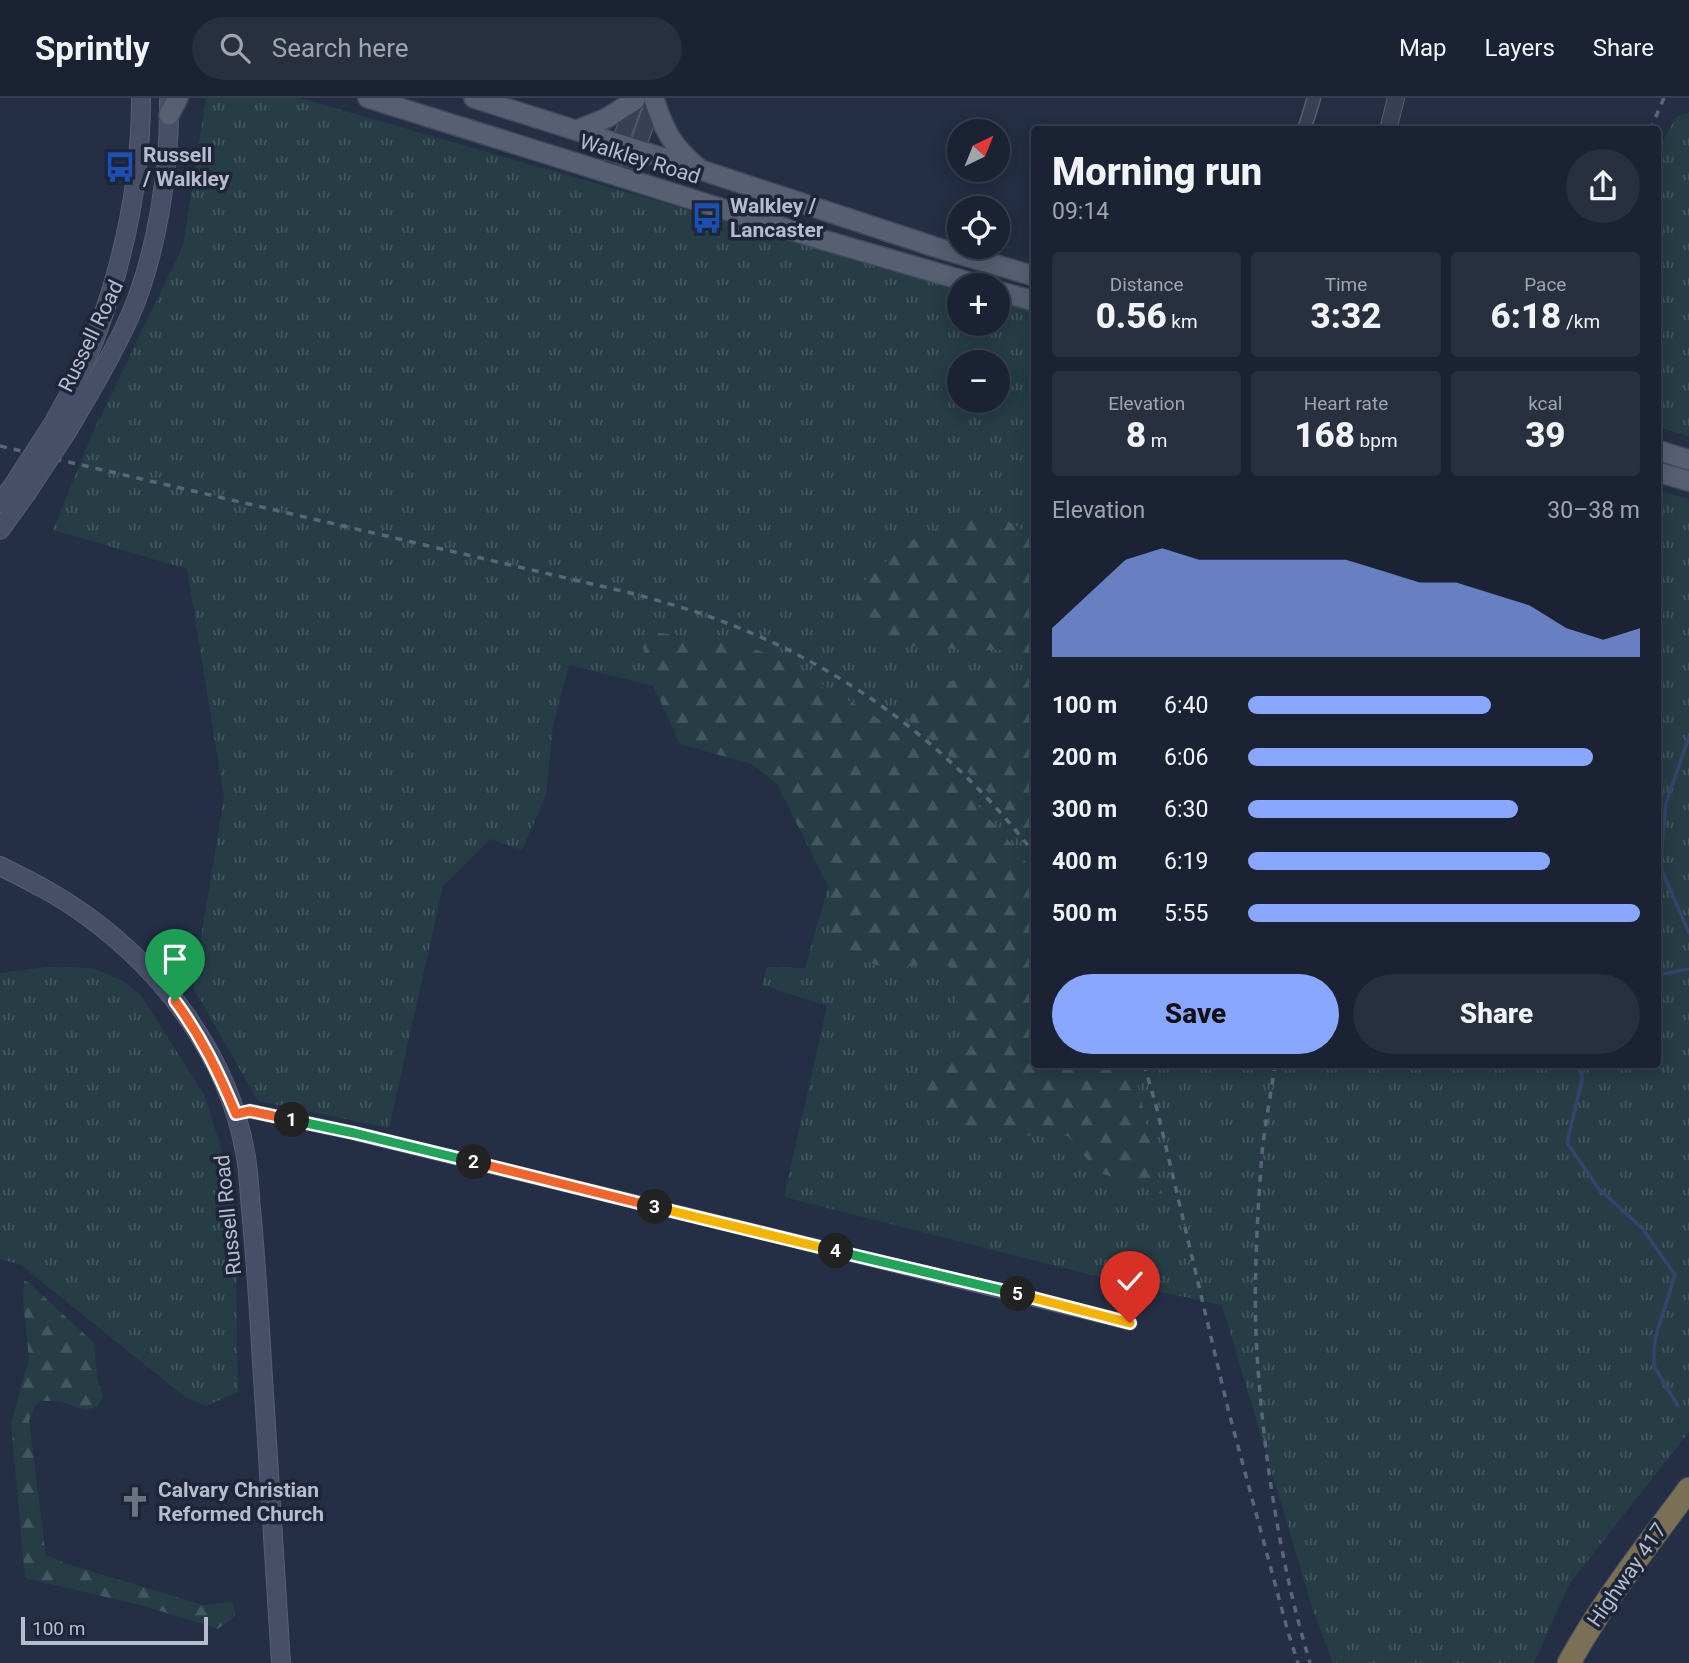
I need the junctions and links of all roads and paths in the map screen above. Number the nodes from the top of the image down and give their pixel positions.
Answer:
1 (141, 98) edge
2 (368, 98) edge
3 (474, 98) edge
4 (1314, 98) edge
5 (1396, 98) edge
6 (645, 99) edge
7 (172, 104) edge
8 (1305, 126) edge
9 (1389, 126) edge
10 (577, 130) junction
11 (627, 147) junction
12 (701, 170) junction
13 (617, 176) junction
14 (1028, 274) edge
15 (947, 276) edge
16 (59, 430) junction
17 (1661, 451) edge
18 (1689, 460) edge
19 (1661, 473) edge
20 (1689, 481) edge
21 (19, 491) junction
22 (0, 503) edge
23 (0, 530) edge
24 (0, 866) edge
25 (236, 1114) junction
26 (1130, 1323) dead end
27 (1689, 1472) edge
28 (1689, 1489) edge
29 (1622, 1579) junction
30 (281, 1663) edge
31 (1569, 1663) edge

1 - 16 main road, Russell Road
2 - 13 main road, Walkley Road
3 - 10 main road, Walkley Road
4 - 8 street
5 - 9 street
6 - 10 main road
6 - 11 street
6 - 12 main road
7 - 16 main road, Russell Road
10 - 11 main road, Walkley Road
11 - 12 main road, Walkley Road
11 - 13 street
12 - 14 main road, Walkley Road
13 - 15 main road, Walkley Road
16 - 21 main road, Russell Road, bridge
17 - 18 main road
19 - 20 main road
21 - 22 main road, Russell Road
21 - 23 main road, Russell Road
24 - 25 main road, Russell Road
25 - 26 street
25 - 30 main road, Russell Road
27 - 29 highway
28 - 29 highway, Highway 417
29 - 31 highway, Highway 417

